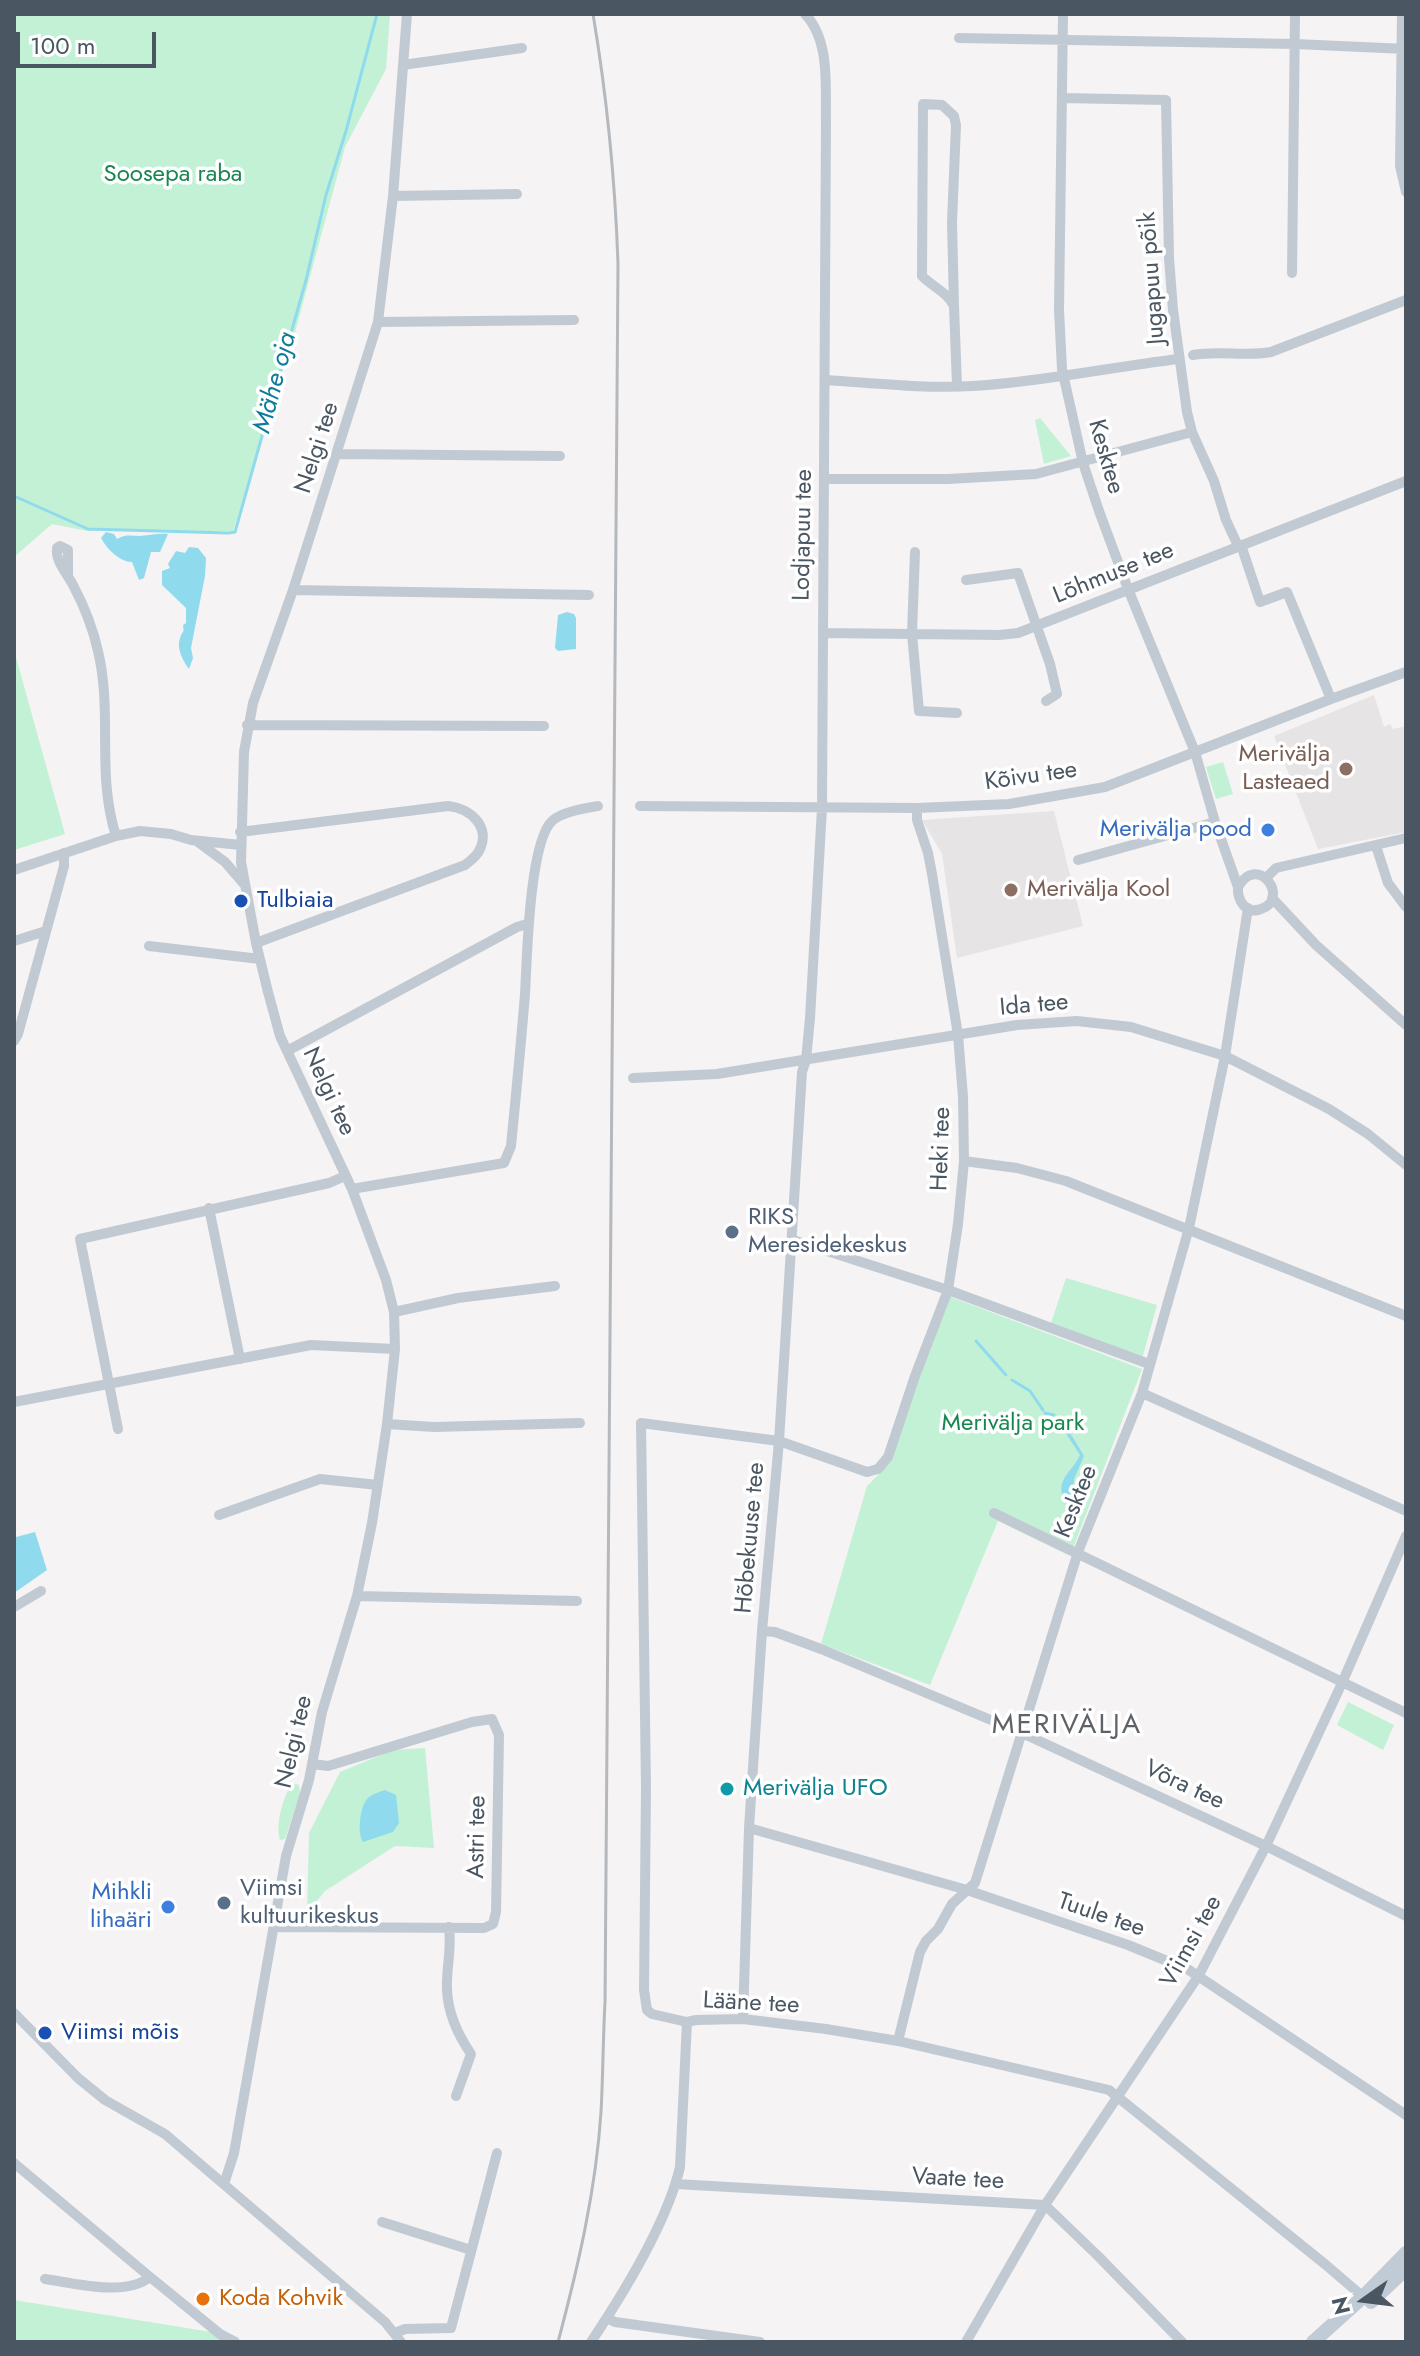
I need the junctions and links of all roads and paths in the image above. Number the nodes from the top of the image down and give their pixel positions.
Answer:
1 (407, 14) edge
2 (1063, 14) edge
3 (1295, 14) edge
4 (1402, 14) edge
5 (809, 15) edge
6 (959, 38) dead end
7 (1062, 41) junction
8 (1295, 44) junction
9 (522, 48) dead end
10 (1404, 48) edge
11 (403, 65) junction
12 (1062, 98) junction
13 (1406, 192) edge
14 (517, 194) dead end
15 (393, 196) junction
16 (1292, 273) dead end
17 (1406, 300) edge
18 (954, 306) junction
19 (574, 320) dead end
20 (378, 322) junction
21 (1193, 355) dead end
22 (1179, 359) junction
23 (1063, 376) junction
24 (826, 380) junction
25 (957, 386) junction
26 (1192, 432) junction
27 (338, 454) junction
28 (560, 456) dead end
29 (1083, 463) junction
30 (825, 479) junction
31 (1406, 481) edge
32 (1240, 546) junction
33 (915, 552) dead end
34 (68, 576) dead end
35 (966, 580) dead end
36 (1128, 589) junction
37 (293, 590) junction
38 (589, 595) dead end
39 (1036, 627) junction
40 (823, 633) junction
41 (912, 634) junction
42 (1406, 672) edge
43 (1331, 699) junction
44 (1046, 701) dead end
45 (957, 713) dead end
46 (247, 725) junction
47 (544, 726) dead end
48 (1195, 752) junction
49 (598, 806) dead end
50 (640, 806) dead end
51 (822, 808) junction
52 (917, 808) junction
53 (1215, 822) junction
54 (240, 832) junction
55 (116, 836) junction
56 (1406, 838) edge
57 (197, 841) junction
58 (241, 845) junction
59 (1376, 846) junction
60 (64, 853) junction
61 (1078, 860) dead end
62 (14, 870) edge
63 (1266, 878) junction
64 (244, 884) junction
65 (1238, 887) junction
66 (1272, 898) junction
67 (1406, 907) edge
68 (1248, 908) junction
69 (527, 924) junction
70 (46, 931) junction
71 (14, 941) edge
72 (256, 943) junction
73 (149, 946) dead end
74 (260, 959) junction
75 (1406, 1025) edge
76 (958, 1035) junction
77 (14, 1041) edge
78 (287, 1051) junction
79 (1225, 1056) junction
80 (806, 1060) junction
81 (633, 1078) dead end
82 (964, 1161) junction
83 (1406, 1165) edge
84 (345, 1176) junction
85 (352, 1189) junction
86 (209, 1208) junction
87 (1189, 1228) junction
88 (793, 1240) junction
89 (555, 1286) dead end
90 (948, 1290) junction
91 (394, 1312) junction
92 (1406, 1316) edge
93 (395, 1349) junction
94 (240, 1359) junction
95 (1149, 1364) junction
96 (109, 1385) junction
97 (1142, 1393) junction
98 (14, 1402) edge
99 (580, 1423) dead end
100 (387, 1424) junction
101 (118, 1429) dead end
102 (779, 1441) junction
103 (378, 1485) junction
104 (1406, 1511) edge
105 (994, 1513) dead end
106 (219, 1515) dead end
107 (1405, 1539) edge
108 (1078, 1552) junction
109 (41, 1591) dead end
110 (357, 1596) junction
111 (577, 1601) dead end
112 (14, 1607) edge
113 (762, 1631) junction
114 (1342, 1683) junction
115 (1406, 1713) edge
116 (1022, 1733) junction
117 (312, 1764) junction
118 (749, 1828) junction
119 (1266, 1846) junction
120 (967, 1890) junction
121 (1406, 1916) edge
122 (274, 1927) junction
123 (449, 1927) junction
124 (1199, 1975) junction
125 (14, 2013) edge
126 (743, 2019) junction
127 (687, 2022) junction
128 (898, 2041) junction
129 (456, 2096) dead end
130 (1119, 2096) junction
131 (1406, 2115) edge
132 (497, 2153) dead end
133 (14, 2163) edge
134 (224, 2184) junction
135 (676, 2184) junction
136 (1045, 2205) junction
137 (382, 2222) dead end
138 (471, 2250) junction
139 (1406, 2253) edge
140 (1406, 2269) edge
141 (150, 2277) junction
142 (45, 2279) dead end
143 (1366, 2300) junction
144 (607, 2318) junction
145 (398, 2338) edge
146 (1176, 2340) edge
147 (235, 2342) edge
148 (591, 2342) edge
149 (760, 2342) edge
150 (966, 2342) edge
151 (1313, 2342) edge
152 (1326, 2342) edge

1 - 11 street, Nelgi tee
2 - 7 street, Kesktee
3 - 8 street
4 - 10 street
5 - 24 street, Lodjapuu tee
6 - 7 street
7 - 8 street
7 - 12 street, Kesktee
8 - 10 street
8 - 16 street
9 - 11 street
10 - 13 street
11 - 15 street, Nelgi tee
12 - 22 street, Jugapuu põik
12 - 23 street, Kesktee
14 - 15 street
15 - 20 street, Nelgi tee
17 - 21 street
18 - 18 street
18 - 25 street
19 - 20 street
20 - 27 street, Nelgi tee
22 - 23 street
22 - 26 street, Jugapuu põik
23 - 25 street
23 - 29 street, Kesktee
24 - 25 street
24 - 30 street, Lodjapuu tee
26 - 29 street
26 - 32 street, Jugapuu põik
27 - 28 street
27 - 37 street, Nelgi tee
29 - 30 street
29 - 36 street, Kesktee
30 - 40 street, Lodjapuu tee
31 - 32 street, Lõhmuse tee
32 - 36 street, Lõhmuse tee
32 - 43 street, Jugapuu põik
33 - 41 street
34 - 55 street
35 - 39 street
36 - 39 street, Lõhmuse tee
36 - 48 street, Kesktee
37 - 38 street
37 - 46 street, Nelgi tee
39 - 41 street, Lõhmuse tee
39 - 44 street
40 - 41 street, Lõhmuse tee
40 - 51 street, Lodjapuu tee
41 - 45 street
42 - 43 street, Kõivu tee
43 - 48 street, Kõivu tee
46 - 47 street
46 - 54 street, Nelgi tee
48 - 52 street, Kõivu tee
48 - 53 street, Kesktee
49 - 69 street
50 - 51 street, Kõivu tee
51 - 52 street, Kõivu tee
51 - 80 street, Lodjapuu tee
52 - 76 street, Heki tee
53 - 61 street
53 - 65 street, Kesktee
54 - 58 street, Nelgi tee
54 - 72 street
55 - 57 street
55 - 60 street
56 - 59 street
57 - 58 street
57 - 64 street
58 - 64 street, Nelgi tee
59 - 63 street
59 - 67 street
60 - 62 street
60 - 70 street
63 - 65 street
63 - 66 street
64 - 72 street, Nelgi tee
65 - 68 street
66 - 68 street
66 - 75 street
68 - 79 street, Kesktee
69 - 78 street
69 - 85 street
70 - 71 street
70 - 77 street
72 - 74 street, Nelgi tee
73 - 74 street
74 - 78 street, Nelgi tee
76 - 79 street, Ida tee
76 - 80 street, Ida tee
76 - 82 street, Heki tee
78 - 84 street, Nelgi tee
79 - 83 street, Ida tee
79 - 87 street, Kesktee
80 - 81 street, Ida tee
80 - 88 street, Hõbekuuse tee
82 - 87 street
82 - 90 street, Heki tee
84 - 85 street, Nelgi tee
84 - 86 street
85 - 91 street, Nelgi tee
86 - 94 street
86 - 96 street
87 - 92 street
87 - 95 street, Kesktee
88 - 90 street
88 - 102 street, Hõbekuuse tee
89 - 91 street
90 - 95 street
90 - 102 street, Heki tee
91 - 93 street, Nelgi tee
93 - 94 street
93 - 100 street, Nelgi tee
94 - 96 street
95 - 97 street, Kesktee
96 - 98 street
96 - 101 street
97 - 104 street
97 - 108 street, Kesktee
99 - 100 street
100 - 103 street, Nelgi tee
102 - 113 street, Hõbekuuse tee
102 - 127 street, Lääne tee
103 - 106 street
103 - 110 street, Nelgi tee
105 - 108 street
107 - 114 street, Viimsi tee
108 - 114 street
108 - 116 street, Kesktee
109 - 112 street
110 - 111 street
110 - 117 street, Nelgi tee
113 - 116 street, Võra tee
113 - 118 street, Hõbekuuse tee
114 - 115 street
114 - 119 street, Viimsi tee
116 - 119 street, Võra tee
116 - 120 street, Kesktee
117 - 122 street, Nelgi tee
117 - 123 street, Astri tee
118 - 120 street, Tuule tee
118 - 126 street, Hõbekuuse tee
119 - 121 street, Võra tee
119 - 124 street, Viimsi tee
120 - 124 street, Tuule tee
120 - 128 street, Kesktee
122 - 123 street, Astri tee
122 - 134 street, Nelgi tee
123 - 129 street
124 - 130 street, Viimsi tee
124 - 131 street, Tuule tee
125 - 134 street
126 - 127 street, Lääne tee
126 - 128 street, Lääne tee
127 - 135 street
128 - 130 street, Lääne tee
130 - 136 street, Viimsi tee
130 - 143 street, Lääne tee
132 - 138 street
133 - 141 street
134 - 145 street
135 - 136 street, Vaate tee
135 - 144 street
136 - 146 street
136 - 150 street, Viimsi tee
137 - 138 street
138 - 145 street
139 - 143 main road
140 - 143 main road
141 - 142 street
141 - 147 street
143 - 151 main road
143 - 152 main road
144 - 148 street
144 - 149 street

